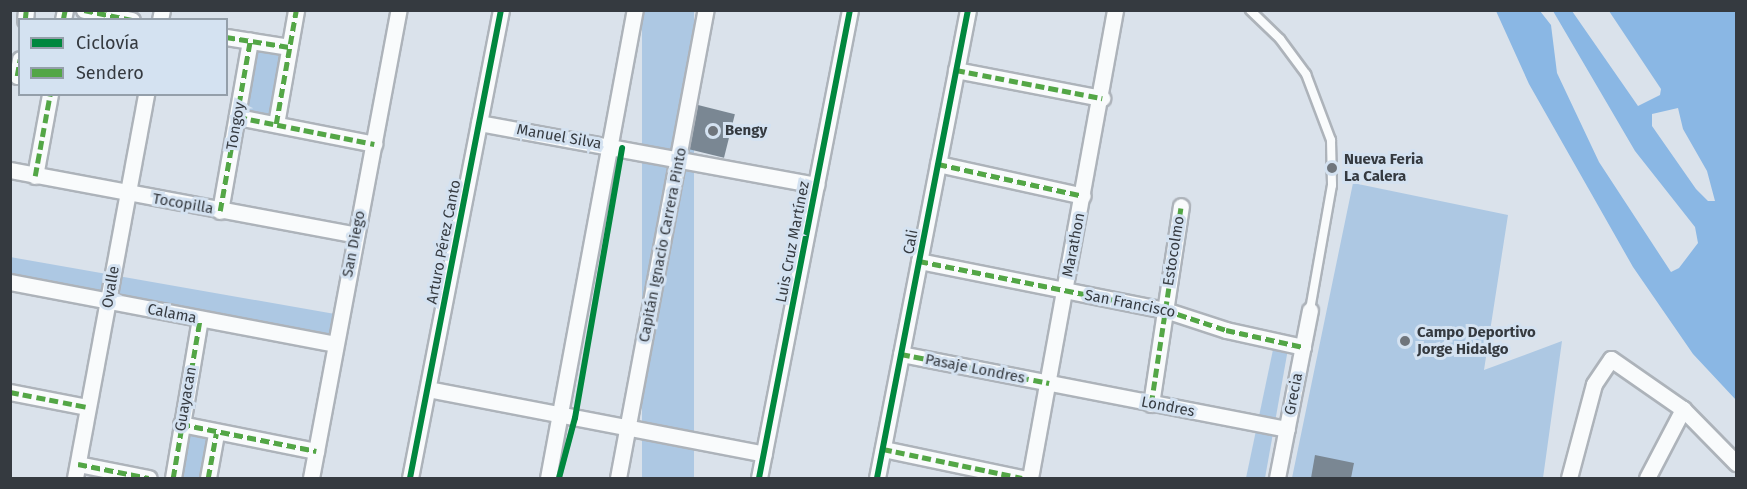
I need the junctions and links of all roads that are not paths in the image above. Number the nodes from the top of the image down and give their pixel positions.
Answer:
1 (84, 10) edge
2 (296, 10) edge
3 (399, 10) edge
4 (501, 10) edge
5 (635, 10) edge
6 (706, 10) edge
7 (850, 10) edge
8 (968, 10) edge
9 (1115, 10) edge
10 (1250, 10) edge
11 (122, 18) edge
12 (228, 37) edge
13 (250, 41) junction
14 (289, 47) junction
15 (956, 70) junction
16 (50, 96) edge
17 (146, 96) edge
18 (1102, 99) junction
19 (238, 117) junction
20 (479, 123) junction
21 (276, 124) junction
22 (374, 144) junction
23 (611, 146) junction
24 (680, 157) junction
25 (938, 164) junction
26 (10, 171) edge
27 (35, 176) junction
28 (816, 185) junction
29 (126, 194) junction
30 (1083, 196) junction
31 (1181, 206) dead end
32 (220, 211) junction
33 (356, 235) junction
34 (919, 261) junction
35 (10, 282) edge
36 (1065, 292) junction
37 (108, 301) junction
38 (1165, 310) junction
39 (1310, 310) joint
40 (200, 319) junction
41 (334, 344) junction
42 (1303, 347) junction
43 (901, 354) junction
44 (1049, 383) junction
45 (428, 389) junction
46 (10, 392) edge
47 (1151, 404) junction
48 (87, 407) junction
49 (1683, 409) junction
50 (560, 415) junction
51 (181, 424) junction
52 (628, 428) junction
53 (1287, 429) junction
54 (216, 434) junction
55 (883, 448) junction
56 (316, 452) junction
57 (764, 454) junction
58 (1737, 463) edge
59 (77, 471) edge
60 (149, 478) edge
61 (173, 478) edge
62 (208, 478) edge
63 (311, 478) edge
64 (410, 478) edge
65 (548, 478) edge
66 (618, 478) edge
67 (759, 478) edge
68 (877, 478) edge
69 (1022, 478) edge
70 (1030, 478) edge
71 (1277, 478) edge
72 (1569, 478) edge
73 (1647, 478) edge

1 - 11 street
2 - 14 street
3 - 22 street, San Diego
4 - 20 street, Arturo Pérez Canto
5 - 23 street
6 - 24 street, Capitán Ignacio Carrera Pinto
7 - 28 street, Luis Cruz Martínez
8 - 15 street, Cali
9 - 18 street, Marathon
10 - 39 lane
12 - 13 street
13 - 14 street
13 - 19 street, Tongoy
14 - 21 street
15 - 18 street
15 - 25 street, Cali
16 - 27 street
17 - 29 street, Ovalle
18 - 30 street, Marathon
19 - 21 street
19 - 32 street, Tongoy
20 - 23 street, Manuel Silva
20 - 45 street, Arturo Pérez Canto
21 - 22 street
22 - 33 street, San Diego
23 - 24 street, Manuel Silva
23 - 50 street
24 - 28 street, Manuel Silva
24 - 52 street, Capitán Ignacio Carrera Pinto
25 - 30 street
25 - 34 street, Cali
26 - 27 street, Tocopilla
27 - 29 street, Tocopilla
28 - 57 street, Luis Cruz Martínez
29 - 32 street, Tocopilla
29 - 37 street, Ovalle
30 - 36 street, Marathon
31 - 38 street, Estocolmo
32 - 33 street, Tocopilla
33 - 41 street, San Diego
34 - 36 street, San Francisco
34 - 43 street, Cali
35 - 37 street, Calama
36 - 38 street, San Francisco
36 - 44 street, Marathon
37 - 40 street, Calama
37 - 48 street, Ovalle
38 - 42 street, San Francisco
38 - 47 street, Estocolmo
39 - 42 street, Grecia
40 - 41 street, Calama
40 - 51 street, Guayacan
41 - 56 street, San Diego
42 - 53 street, Grecia
43 - 44 street, Pasaje Londres
43 - 55 street, Cali
44 - 47 street, Londres
44 - 70 street, Marathon
45 - 50 street
45 - 64 street, Arturo Pérez Canto
46 - 48 street
47 - 53 street, Londres
48 - 59 street, Ovalle
49 - 58 street
49 - 72 street
49 - 73 street
50 - 52 street
50 - 65 street
51 - 54 street
51 - 61 street, Guayacan
52 - 57 street
52 - 66 street, Capitán Ignacio Carrera Pinto
53 - 71 street, Grecia
54 - 56 street
54 - 62 street
55 - 68 street, Cali
55 - 69 street
56 - 63 street, San Diego
57 - 67 street, Luis Cruz Martínez
59 - 60 street

